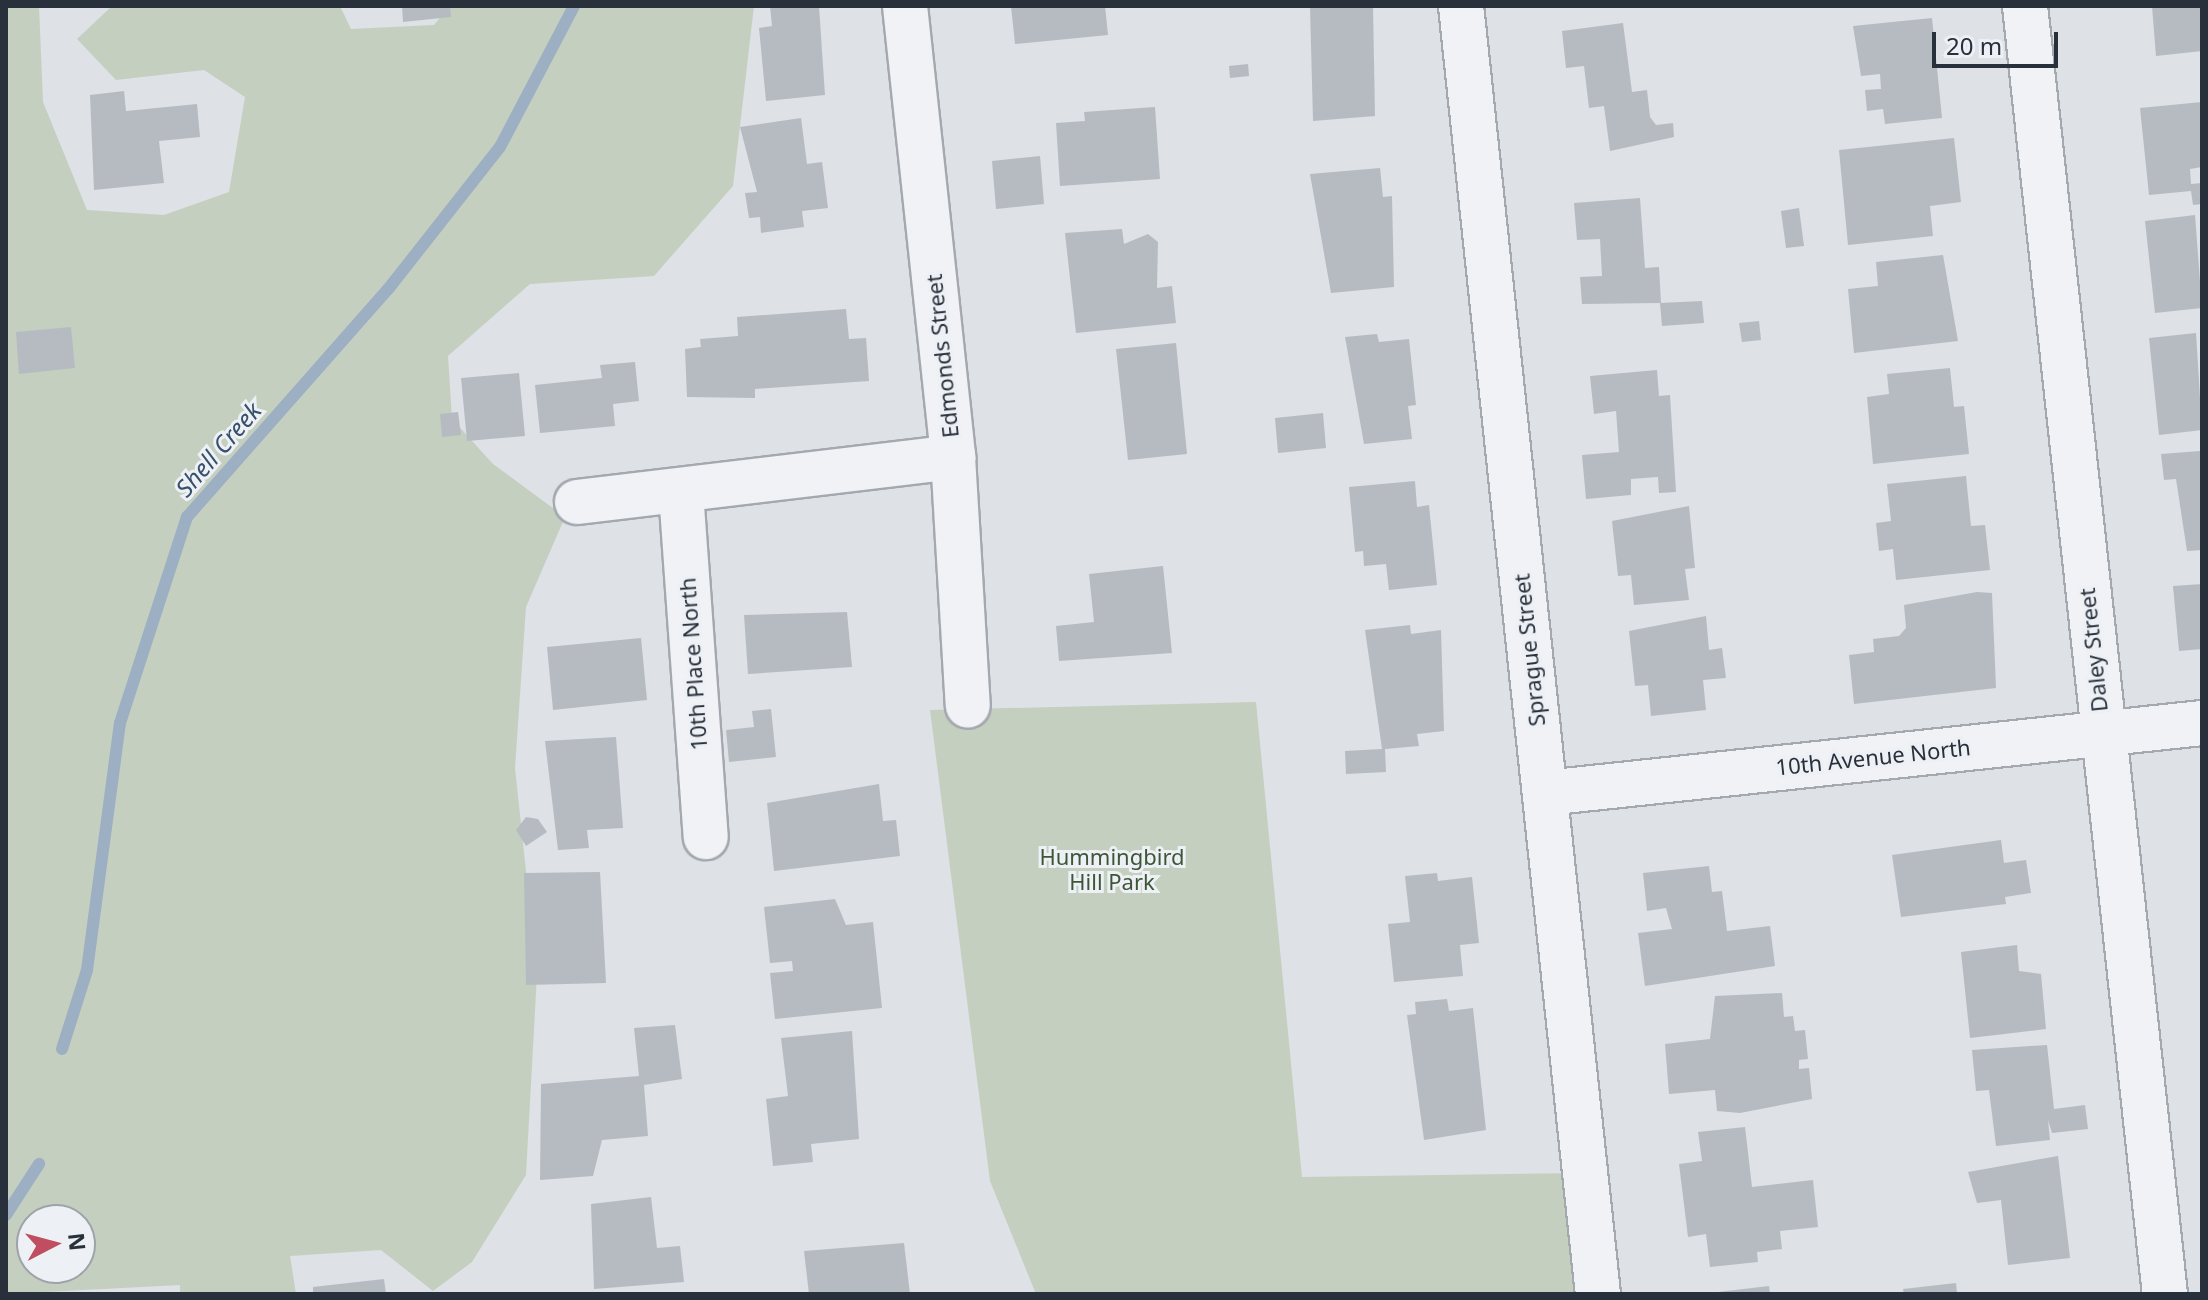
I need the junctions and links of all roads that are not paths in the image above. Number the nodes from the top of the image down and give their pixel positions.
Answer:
1 (905, 6) edge
2 (1461, 6) edge
3 (2025, 6) edge
4 (953, 457) junction
5 (681, 492) junction
6 (577, 502) dead end
7 (968, 706) dead end
8 (2202, 723) edge
9 (2102, 732) junction
10 (1545, 793) junction
11 (706, 837) dead end
12 (1598, 1294) edge
13 (2165, 1294) edge

1 - 4 street, Edmonds Street
2 - 10 street, Sprague Street
3 - 9 street, Daley Street
4 - 5 street
4 - 7 street, Edmonds Street
5 - 6 street
5 - 11 street, 10th Place North
8 - 9 street, 10th Avenue North
9 - 10 street, 10th Avenue North
9 - 13 street, Daley Street
10 - 12 street, Sprague Street

